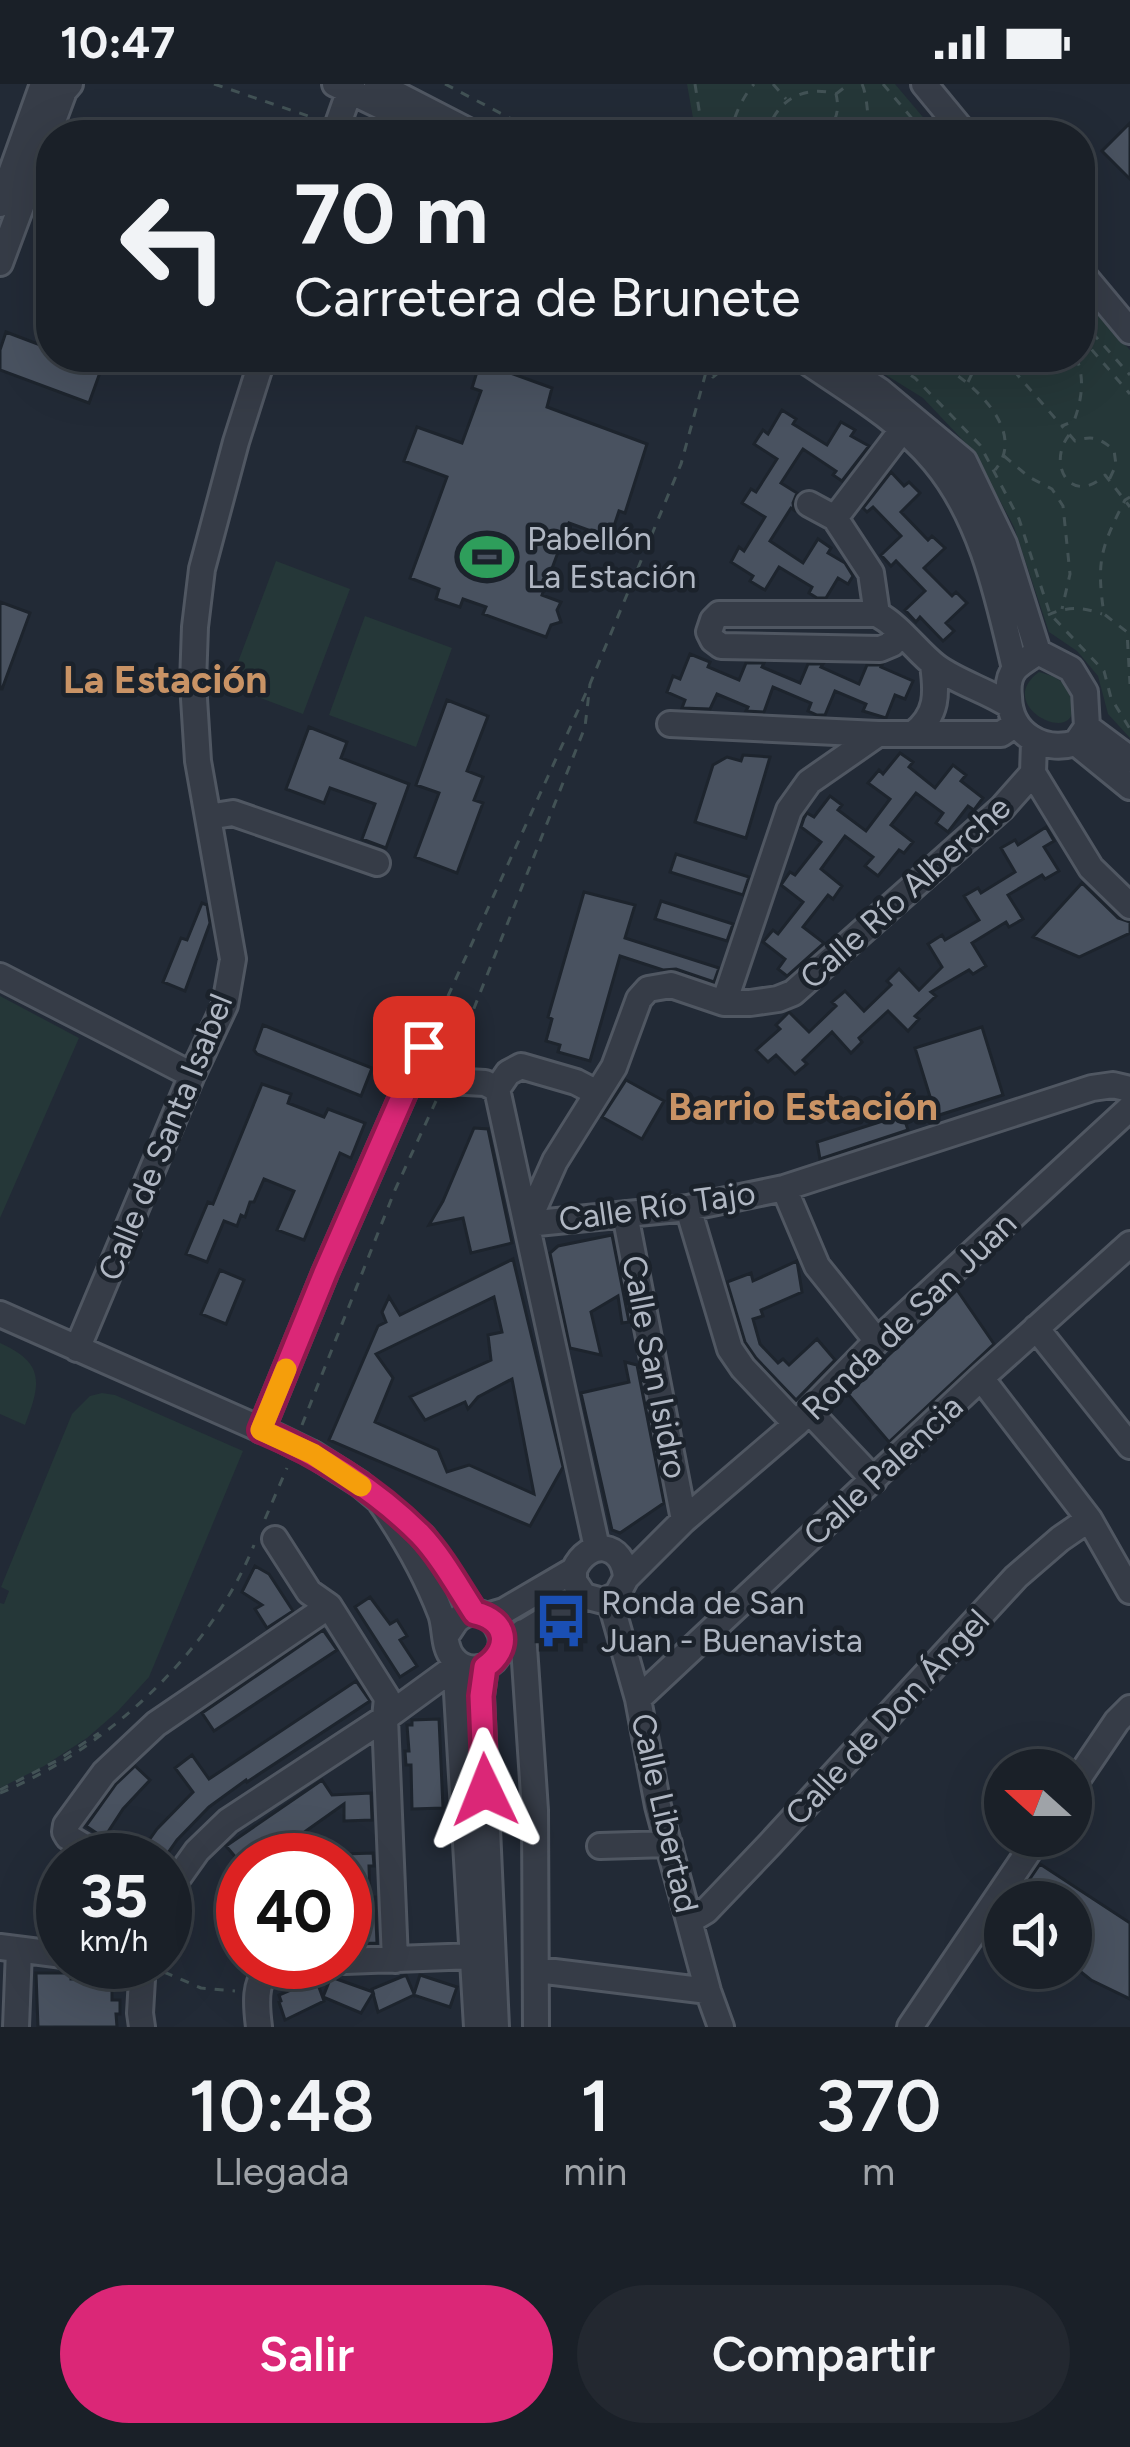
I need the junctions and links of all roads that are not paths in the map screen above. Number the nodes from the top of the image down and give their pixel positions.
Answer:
1 (43, 84) edge
2 (70, 84) edge
3 (377, 84) edge
4 (924, 84) edge
5 (345, 86) edge
6 (53, 120) edge
7 (337, 120) edge
8 (412, 120) edge
9 (447, 120) edge
10 (954, 120) edge
11 (36, 166) edge
12 (0, 204) edge
13 (0, 263) edge
14 (1095, 289) edge
15 (1130, 331) edge
16 (258, 372) edge
17 (821, 372) edge
18 (852, 372) edge
19 (902, 430) junction
20 (809, 504) dead end
21 (835, 518) junction
22 (877, 614) junction
23 (898, 630) junction
24 (1038, 652) junction
25 (933, 665) junction
26 (1015, 669) junction
27 (670, 724) dead end
28 (1020, 724) junction
29 (878, 734) junction
30 (913, 734) junction
31 (1082, 735) junction
32 (1130, 759) edge
33 (1033, 773) junction
34 (1130, 787) edge
35 (208, 817) junction
36 (377, 863) dead end
37 (1130, 906) edge
38 (0, 976) edge
39 (724, 1003) junction
40 (424, 1047) road end
41 (192, 1075) junction
42 (410, 1079) junction
43 (497, 1089) junction
44 (1130, 1089) edge
45 (597, 1094) junction
46 (1130, 1108) edge
47 (784, 1187) junction
48 (688, 1208) junction
49 (625, 1214) junction
50 (527, 1224) junction
51 (1130, 1244) edge
52 (0, 1314) edge
53 (1036, 1328) junction
54 (877, 1341) junction
55 (77, 1349) junction
56 (981, 1378) junction
57 (802, 1418) junction
58 (288, 1443) junction
59 (1130, 1446) edge
60 (874, 1480) junction
61 (379, 1500) junction
62 (684, 1520) junction
63 (1089, 1520) junction
64 (264, 1536) road end
65 (606, 1551) junction
66 (574, 1570) junction
67 (626, 1578) junction
68 (1130, 1591) edge
69 (597, 1598) junction
70 (329, 1606) junction
71 (481, 1614) junction
72 (523, 1632) junction
73 (447, 1634) junction
74 (493, 1657) junction
75 (459, 1664) junction
76 (638, 1699) junction
77 (1126, 1715) edge
78 (386, 1718) junction
79 (1092, 1761) edge
80 (66, 1833) edge
81 (669, 1844) junction
82 (601, 1846) dead end
83 (1025, 1857) edge
84 (192, 1858) edge
85 (691, 1920) junction
86 (9, 1949) edge
87 (474, 1956) junction
88 (372, 1960) edge
89 (395, 1960) junction
90 (538, 1970) junction
91 (140, 1989) edge
92 (257, 1989) edge
93 (708, 1991) junction
94 (16, 2027) edge
95 (142, 2027) edge
96 (259, 2027) edge
97 (477, 2027) edge
98 (496, 2027) edge
99 (536, 2027) edge
100 (721, 2027) edge
101 (910, 2027) edge

1 - 12 street
2 - 6 street
3 - 9 street
4 - 10 street
5 - 7 street
5 - 8 street
11 - 13 street
14 - 15 street
16 - 35 street, Calle de Santa Isabel
17 - 19 street
18 - 24 street
19 - 21 street
19 - 26 street
20 - 21 street
21 - 22 street
22 - 23 street
22 - 23 street
23 - 25 street
24 - 26 street
24 - 31 street
25 - 28 street
25 - 30 street
26 - 28 street
27 - 29 street
28 - 30 street
28 - 31 street
28 - 33 street, Calle Río Alberche
29 - 30 street
29 - 39 street
31 - 32 street
31 - 34 street
33 - 37 street
33 - 39 street, Calle Río Alberche
35 - 36 street
35 - 41 street, Calle de Santa Isabel
38 - 41 street
39 - 45 street, Calle Río Alberche
40 - 42 street
41 - 55 street, Calle de Santa Isabel
42 - 43 street
42 - 58 street
43 - 45 street
43 - 50 street
44 - 47 street, Calle Río Tajo
45 - 50 street, Calle Río Alberche
46 - 54 street, Ronda de San Juan
47 - 48 street, Calle Río Tajo
47 - 54 street
48 - 49 street, Calle Río Tajo
48 - 57 street
49 - 50 street, Calle Río Tajo
49 - 62 street, Calle San Isidro
50 - 65 street
51 - 53 street, Calle Palencia
52 - 55 street
53 - 56 street, Calle Palencia
53 - 59 street
54 - 57 street, Ronda de San Juan
55 - 58 street
56 - 60 street, Calle Palencia
56 - 63 street
57 - 60 street
57 - 62 street, Ronda de San Juan
58 - 61 street
60 - 76 street, Calle Palencia
61 - 71 street
61 - 73 street
62 - 65 street, Ronda de San Juan
62 - 67 street, Ronda de San Juan
63 - 68 street
63 - 85 street, Calle de Don Ángel
64 - 70 street
65 - 66 street, Ronda de San Juan
65 - 67 street
66 - 69 street
66 - 71 street, Ronda de San Juan
67 - 69 street, Ronda de San Juan
69 - 72 street, Ronda de San Juan
69 - 76 street, Calle Libertad
70 - 78 street
70 - 80 street
71 - 73 street
71 - 74 street
72 - 74 street, Ronda de San Juan
72 - 90 street
73 - 75 street
74 - 75 street
74 - 98 street
75 - 78 street
75 - 87 street
76 - 81 street, Calle Libertad
77 - 79 street
78 - 84 street
78 - 89 street
81 - 82 street
81 - 85 street, Calle Libertad
83 - 101 street
85 - 93 street, Calle Libertad
86 - 94 street
87 - 89 street
87 - 97 street
88 - 89 street
90 - 93 street
90 - 99 street
91 - 95 street
92 - 96 street
93 - 100 street, Calle Libertad

